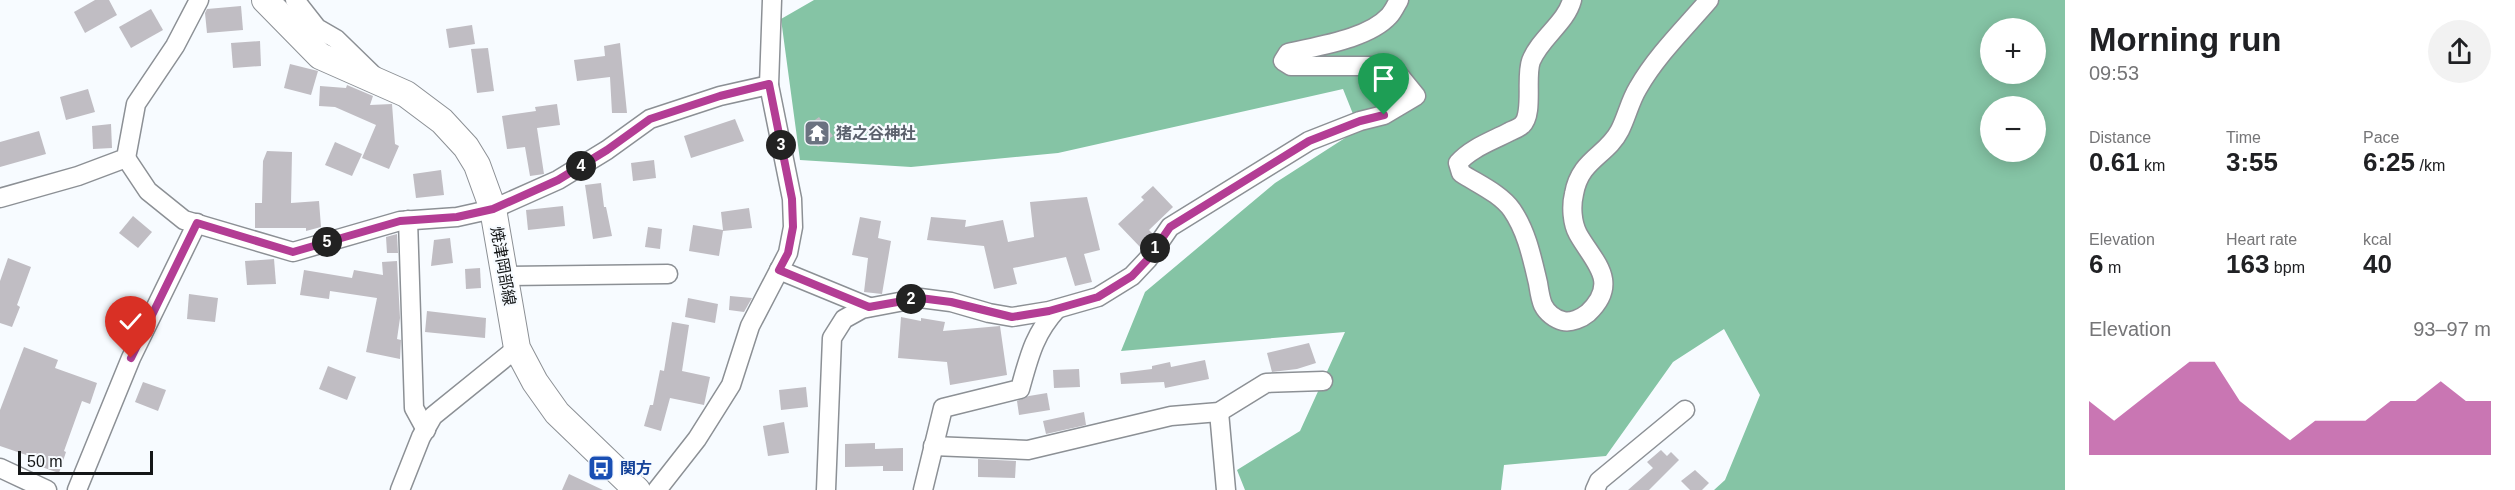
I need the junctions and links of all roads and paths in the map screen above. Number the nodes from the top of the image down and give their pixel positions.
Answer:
1 (199, 0) edge
2 (266, 0) edge
3 (295, 0) edge
4 (772, 0) edge
5 (1400, 0) edge
6 (1572, 0) edge
7 (1709, 0) edge
8 (380, 83) junction
9 (769, 84) junction
10 (126, 158) junction
11 (0, 198) edge
12 (493, 209) junction
13 (408, 220) junction
14 (197, 223) junction
15 (779, 270) junction
16 (668, 274) dead end
17 (505, 276) junction
18 (869, 307) junction
19 (1057, 309) junction
20 (517, 348) junction
21 (1323, 381) dead end
22 (1685, 410) dead end
23 (1219, 412) junction
24 (426, 430) junction
25 (933, 446) junction
26 (0, 468) edge
27 (47, 490) edge
28 (77, 490) edge
29 (400, 490) edge
30 (637, 490) edge
31 (657, 490) edge
32 (826, 490) edge
33 (923, 490) edge
34 (1226, 490) edge
35 (1595, 490) edge

1 - 10 street
2 - 8 main road, 焼津岡部線
3 - 8 street
4 - 9 street
5 - 19 street
6 - 7 street
8 - 12 main road, 焼津岡部線
9 - 12 street
9 - 15 street
10 - 11 street
10 - 14 street
12 - 13 street
12 - 17 main road, 焼津岡部線
13 - 14 street
13 - 24 street
14 - 28 street
15 - 18 street
15 - 31 street
16 - 17 street
17 - 20 main road, 焼津岡部線
18 - 19 street
18 - 32 street
19 - 25 street
20 - 24 street
20 - 30 main road, 焼津岡部線
21 - 23 street
22 - 35 street
23 - 25 street
23 - 34 street
24 - 29 street
25 - 33 street
26 - 27 street

